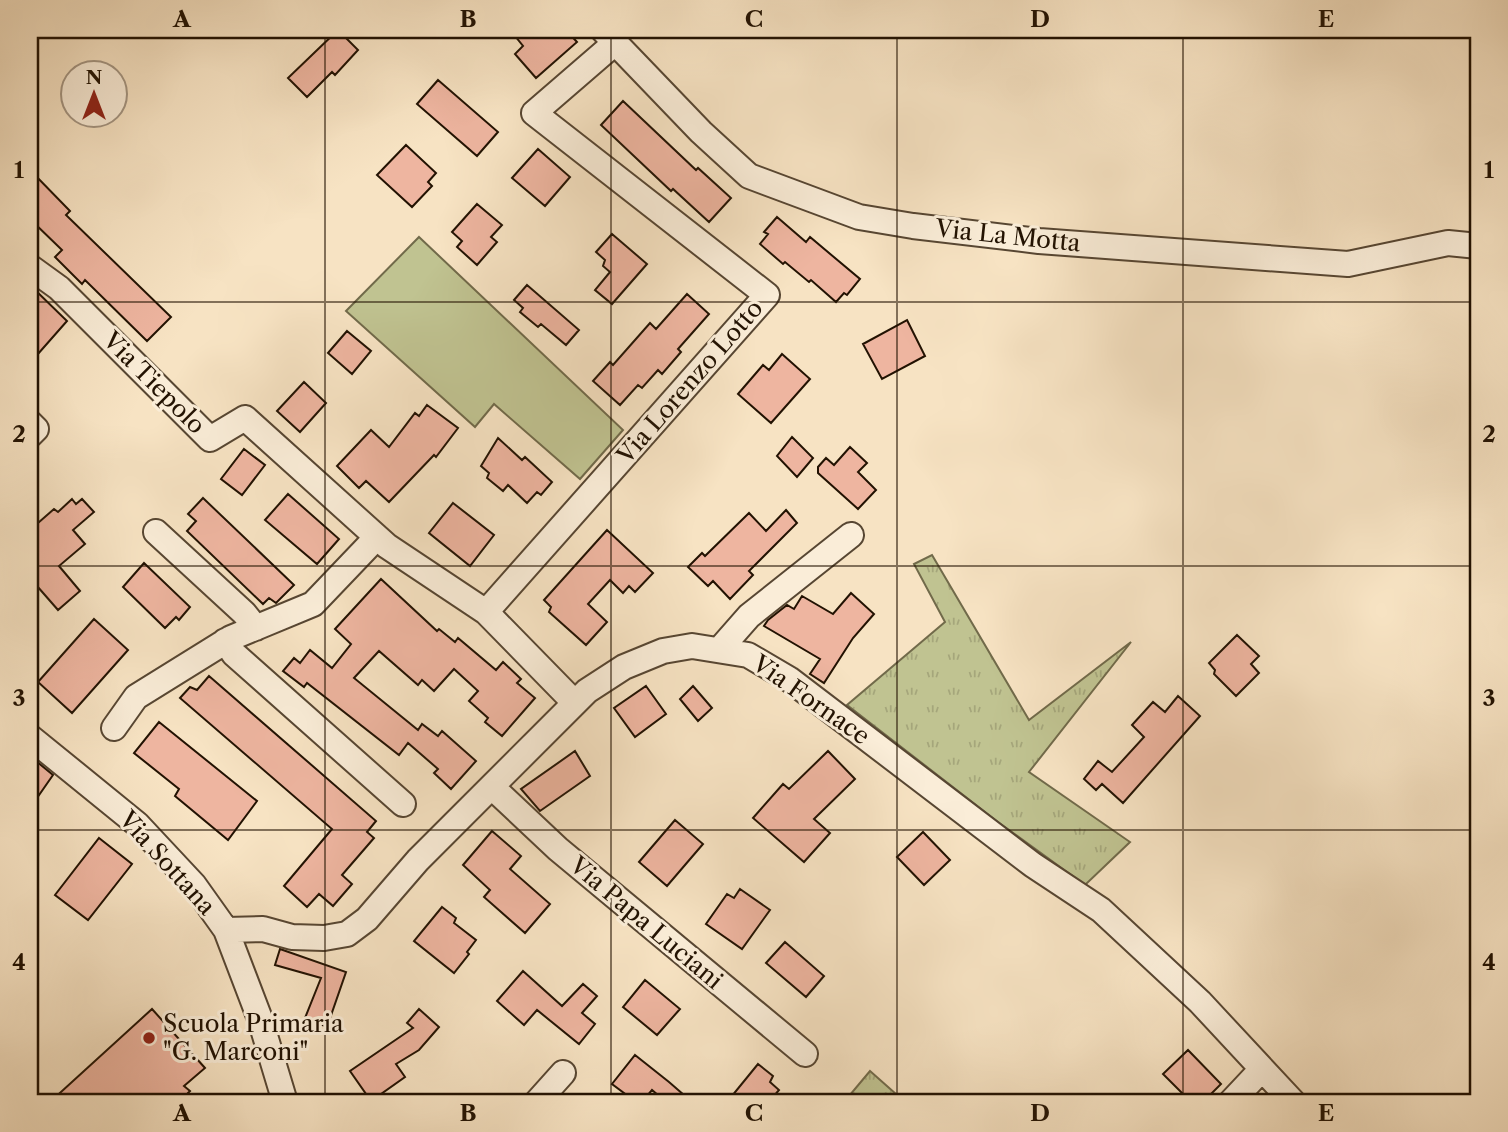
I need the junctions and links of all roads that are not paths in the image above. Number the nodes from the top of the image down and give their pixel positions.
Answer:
1 (609, 36) edge
2 (1478, 246) edge
3 (30, 267) edge
4 (30, 423) edge
5 (30, 435) edge
6 (156, 532) dead end
7 (851, 535) dead end
8 (377, 537) junction
9 (486, 612) junction
10 (256, 628) junction
11 (225, 641) junction
12 (720, 649) junction
13 (575, 703) junction
14 (114, 728) dead end
15 (30, 737) edge
16 (492, 787) junction
17 (403, 804) dead end
18 (226, 930) junction
19 (805, 1054) dead end
20 (1262, 1069) junction
21 (563, 1073) dead end
22 (285, 1102) edge
23 (537, 1102) edge
24 (1231, 1102) edge
25 (1293, 1102) edge

1 - 2 street, Via La Motta
1 - 9 street, Via Lorenzo Lotto
3 - 8 street, Via Tiepolo
4 - 5 street
6 - 10 street
7 - 12 street
8 - 9 street, Via Tiepolo
8 - 10 street
9 - 13 street, Via Tiepolo
10 - 11 street
11 - 14 street
11 - 17 street
12 - 13 street, Via Fornace
12 - 20 street, Via Fornace
13 - 16 street, Via Fornace
15 - 18 street, Via Sottana
16 - 18 street, Via Fornace
16 - 19 street, Via Papa Luciani
18 - 22 street, Via Sottana
20 - 24 street
20 - 25 street, Via Fornace
21 - 23 street

